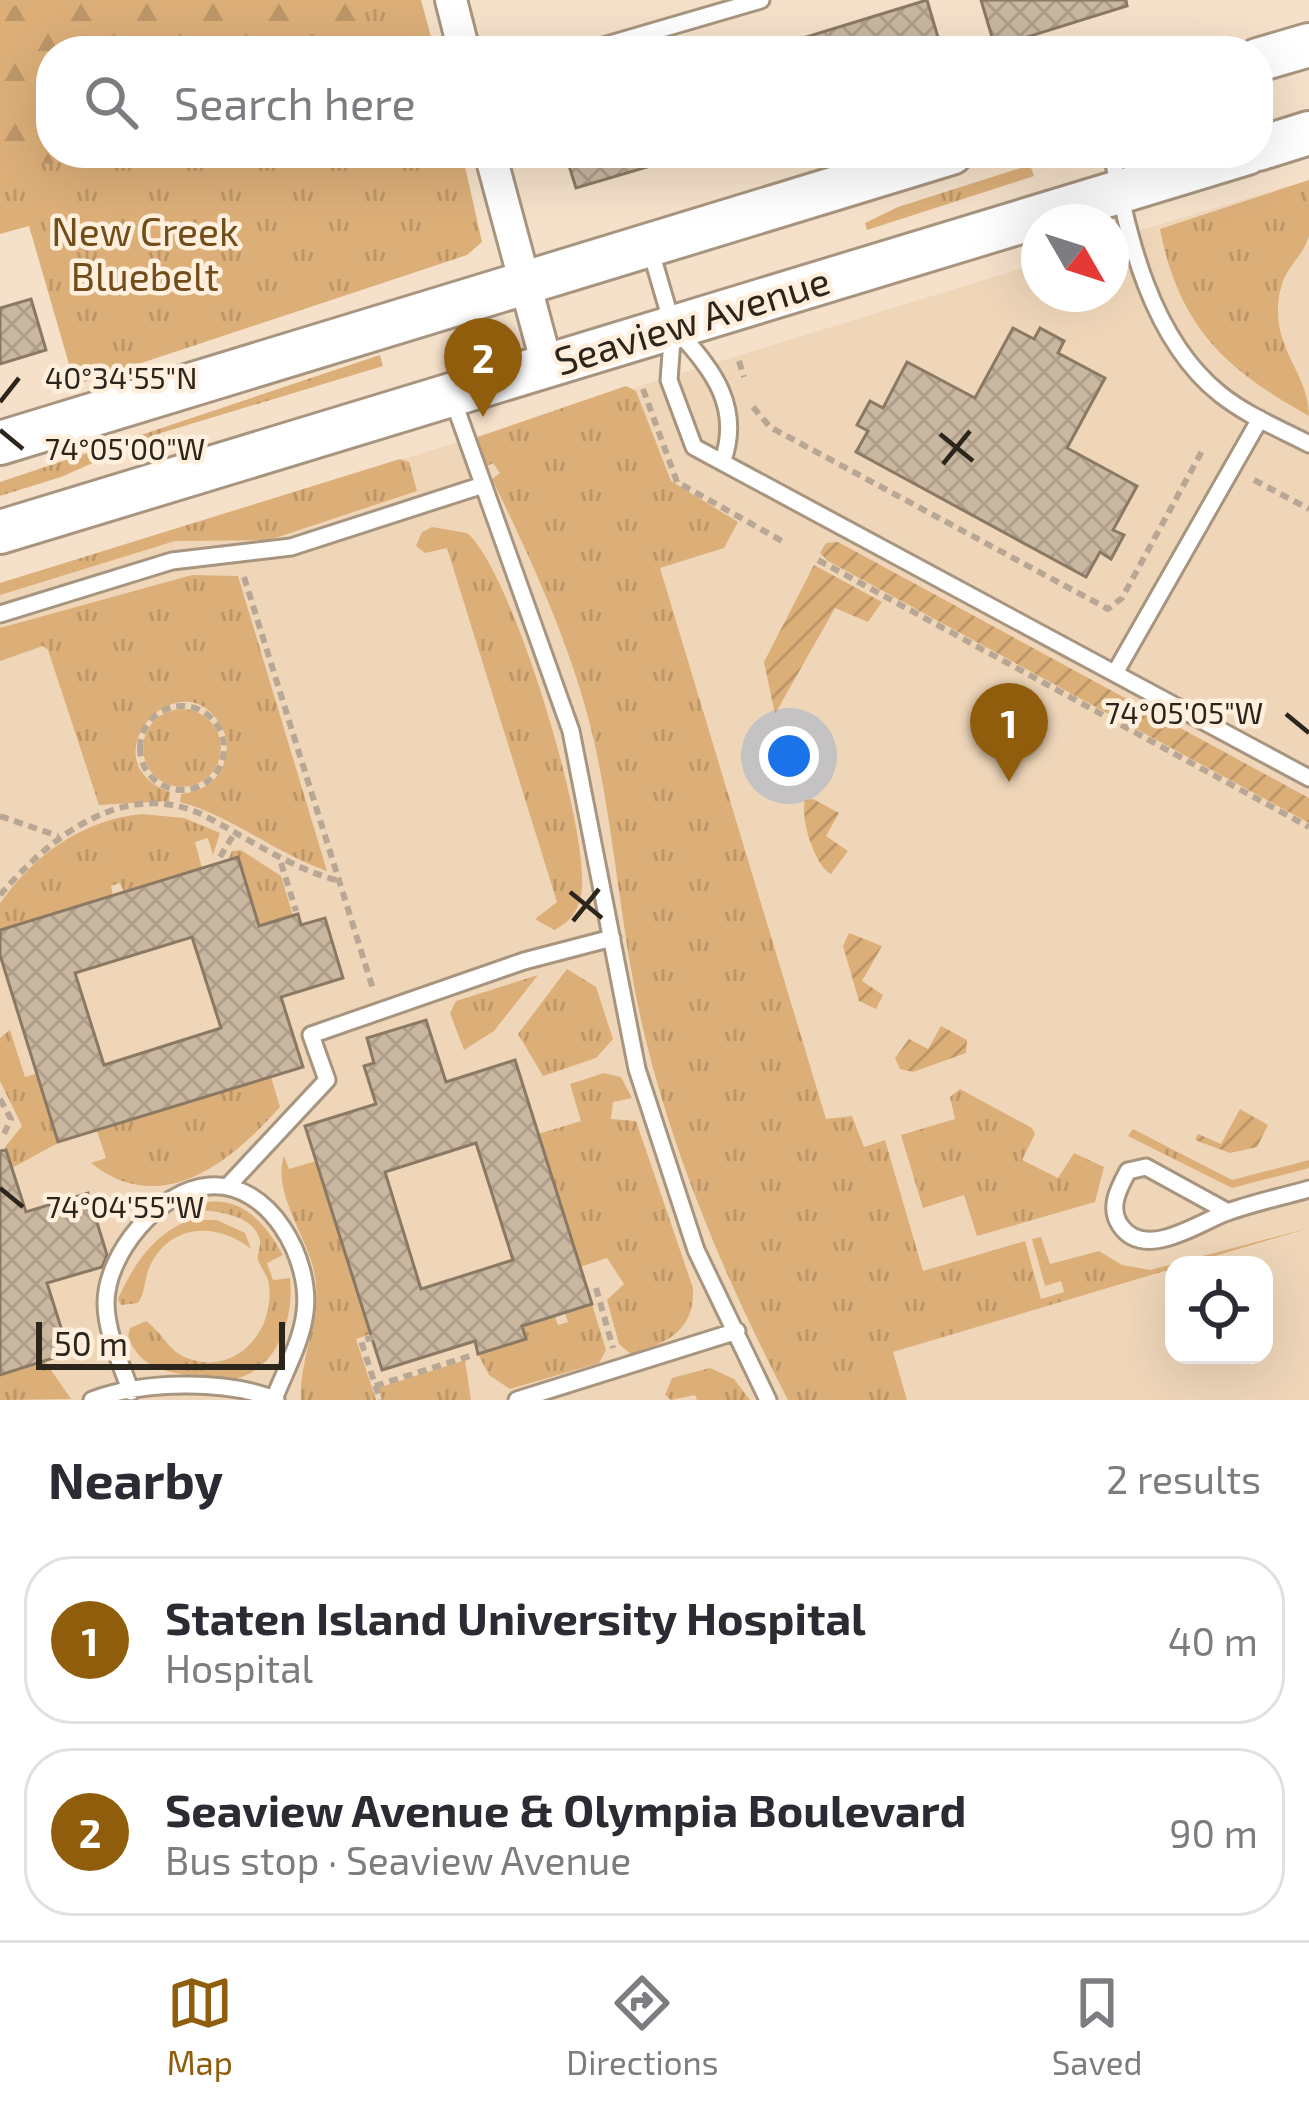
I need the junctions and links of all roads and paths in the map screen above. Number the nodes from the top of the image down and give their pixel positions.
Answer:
1 (451, 0) edge
2 (761, 0) edge
3 (460, 36) edge
4 (637, 36) edge
5 (1309, 45) edge
6 (1273, 56) edge
7 (1309, 133) edge
8 (1273, 144) edge
9 (494, 168) edge
10 (901, 168) edge
11 (1148, 168) edge
12 (1116, 173) edge
13 (649, 244) junction
14 (523, 283) junction
15 (673, 327) junction
16 (739, 362) dead end
17 (547, 365) junction
18 (451, 394) junction
19 (1260, 419) junction
20 (0, 443) edge
21 (1309, 445) edge
22 (1202, 451) dead end
23 (722, 460) junction
24 (1244, 475) dead end
25 (480, 486) junction
26 (1309, 509) edge
27 (0, 532) edge
28 (237, 557) junction
29 (818, 560) dead end
30 (0, 614) edge
31 (1115, 673) junction
32 (1309, 778) edge
33 (176, 790) junction
34 (174, 808) junction
35 (0, 816) edge
36 (1309, 827) edge
37 (234, 834) junction
38 (58, 836) junction
39 (220, 857) dead end
40 (281, 861) junction
41 (339, 881) junction
42 (0, 895) edge
43 (296, 911) dead end
44 (612, 938) junction
45 (380, 1011) junction
46 (0, 1099) edge
47 (2, 1138) edge
48 (226, 1187) junction
49 (1309, 1189) edge
50 (1228, 1211) junction
51 (596, 1288) dead end
52 (737, 1331) junction
53 (374, 1337) dead end
54 (470, 1356) dead end
55 (407, 1364) dead end
56 (620, 1371) junction
57 (411, 1374) junction
58 (375, 1386) junction
59 (131, 1392) junction
60 (92, 1400) edge
61 (275, 1400) edge
62 (380, 1400) edge
63 (518, 1400) edge
64 (768, 1400) edge

1 - 3 street
2 - 4 lane
5 - 6 street
7 - 8 street
9 - 14 street
10 - 13 street
11 - 12 street, Seaview Avenue
12 - 15 street, Seaview Avenue
12 - 19 lane
13 - 14 street
13 - 15 lane
14 - 17 street
14 - 20 street
15 - 17 street, Seaview Avenue
15 - 23 lane
15 - 23 lane
16 - 22 path
17 - 18 street, Seaview Avenue
18 - 25 lane
18 - 27 street, Seaview Avenue
19 - 21 lane
19 - 31 lane
23 - 31 lane
24 - 26 path
25 - 28 lane
25 - 44 lane
28 - 30 lane
28 - 41 path
29 - 36 path
31 - 32 lane
33 - 33 path
33 - 34 path
34 - 37 path
34 - 38 path
35 - 38 path
37 - 39 path
37 - 40 path
38 - 42 path
40 - 41 path
40 - 43 path
41 - 45 path
44 - 45 lane
44 - 52 lane
45 - 48 lane
46 - 47 path
48 - 59 lane
48 - 61 lane
49 - 50 lane
50 - 50 lane
51 - 56 path
52 - 56 lane
52 - 64 lane
53 - 58 path
54 - 57 path
55 - 57 path
56 - 63 lane
57 - 58 path
58 - 62 path
59 - 60 lane
59 - 61 lane

